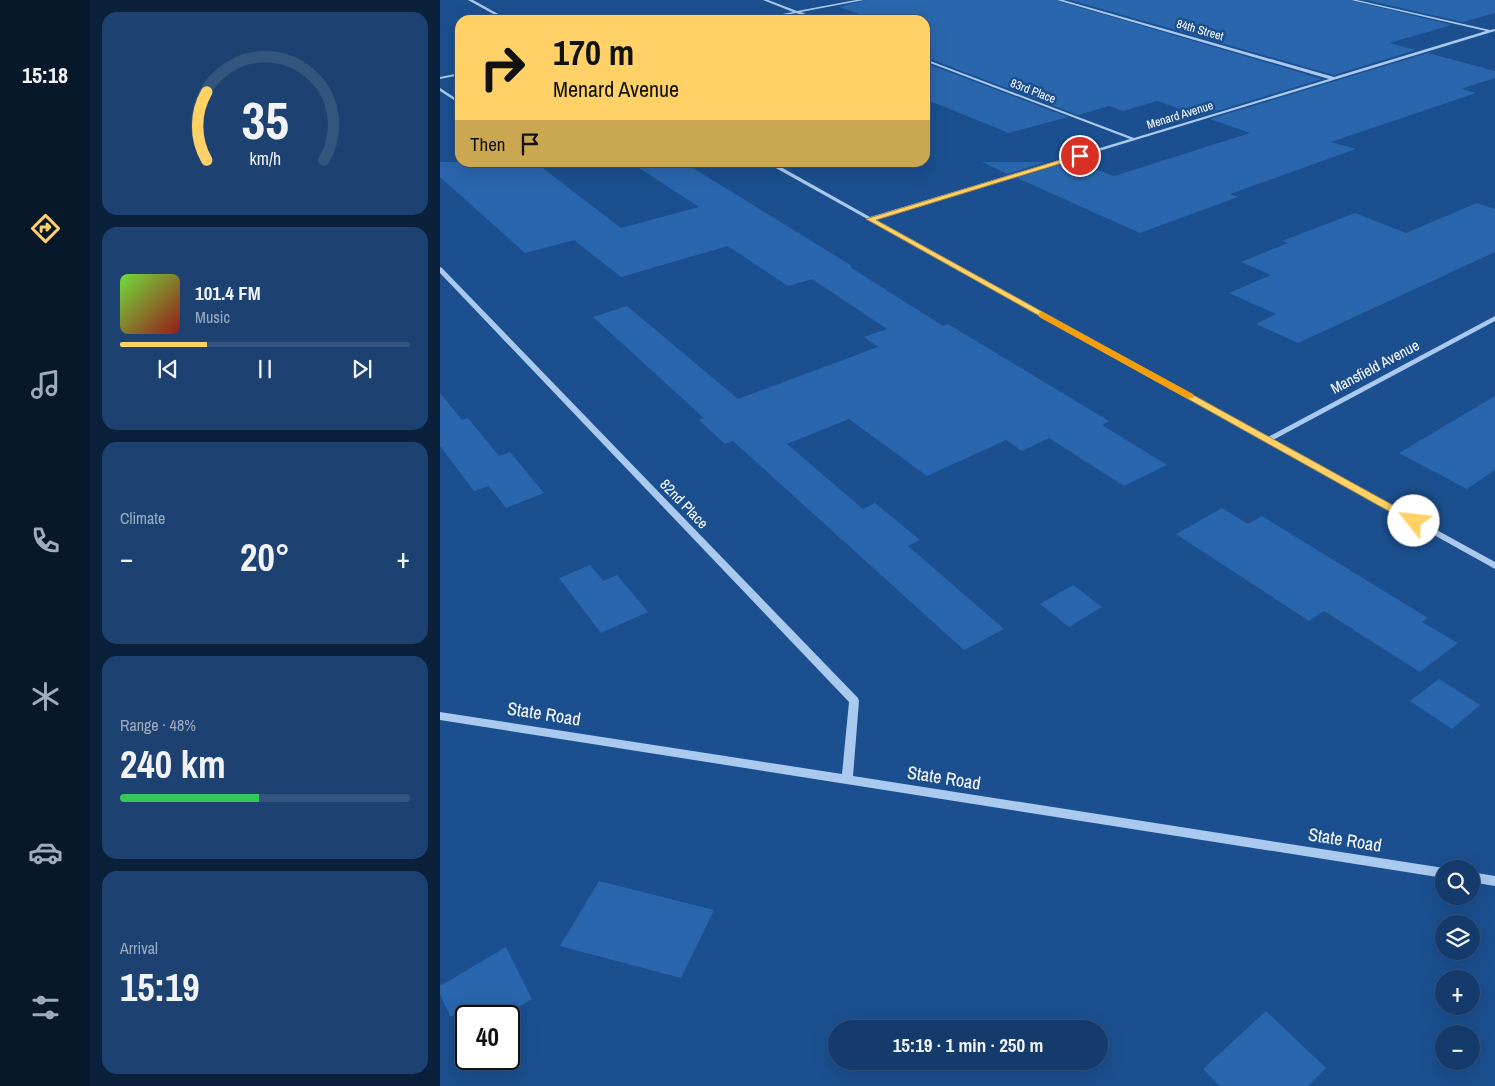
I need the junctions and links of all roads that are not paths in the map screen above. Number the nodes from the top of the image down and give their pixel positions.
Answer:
1 (470, 0) edge
2 (765, 0) edge
3 (862, 0) edge
4 (1059, 0) edge
5 (1352, 0) edge
6 (796, 12) junction
7 (498, 15) edge
8 (780, 15) edge
9 (804, 15) edge
10 (1493, 31) edge
11 (930, 62) edge
12 (455, 75) edge
13 (440, 78) edge
14 (1335, 78) junction
15 (440, 88) edge
16 (455, 99) edge
17 (1134, 139) junction
18 (775, 167) edge
19 (870, 219) junction
20 (440, 269) edge
21 (1495, 318) edge
22 (1267, 440) junction
23 (1495, 566) edge
24 (440, 716) edge
25 (846, 780) junction
26 (1435, 872) edge
27 (1480, 878) edge
28 (1495, 881) edge

1 - 7 street
2 - 6 street
3 - 6 street
4 - 14 street, 84th Street
5 - 10 street
6 - 8 street
6 - 9 street
10 - 14 street, Menard Avenue
11 - 17 street, 83rd Place
12 - 13 street
14 - 17 street, Menard Avenue
15 - 16 street
17 - 19 street, Menard Avenue
18 - 19 street
19 - 22 street
20 - 25 street, 82nd Place
21 - 22 street, Mansfield Avenue
22 - 23 street
24 - 25 street, State Road
25 - 26 street, State Road
27 - 28 street

